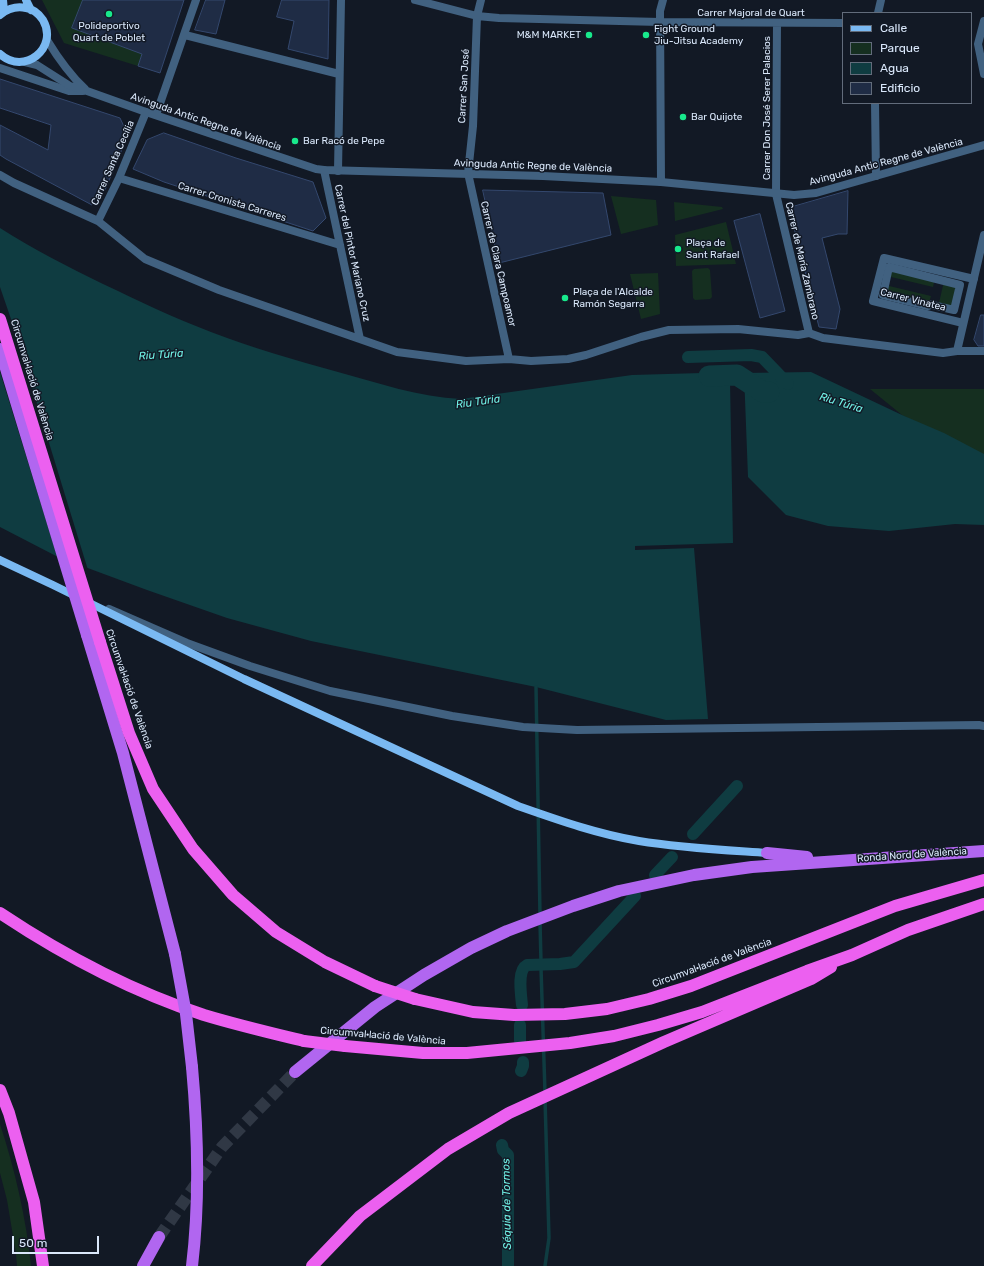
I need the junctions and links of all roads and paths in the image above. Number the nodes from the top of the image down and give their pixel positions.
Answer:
1 (2, 0) edge
2 (26, 0) edge
3 (196, 0) edge
4 (341, 0) edge
5 (415, 0) edge
6 (481, 0) edge
7 (663, 0) edge
8 (881, 0) edge
9 (31, 10) junction
10 (878, 12) edge
11 (2, 13) edge
12 (477, 16) junction
13 (984, 21) edge
14 (660, 22) junction
15 (777, 23) junction
16 (842, 23) edge
17 (185, 35) junction
18 (47, 40) junction
19 (1, 58) edge
20 (25, 62) junction
21 (0, 68) edge
22 (339, 74) junction
23 (984, 74) edge
24 (87, 91) junction
25 (875, 104) edge
26 (146, 112) junction
27 (156, 115) junction
28 (984, 145) edge
29 (324, 170) junction
30 (338, 171) junction
31 (468, 173) junction
32 (0, 175) edge
33 (876, 176) junction
34 (119, 178) junction
35 (661, 182) junction
36 (776, 194) junction
37 (98, 222) junction
38 (984, 235) edge
39 (340, 245) junction
40 (974, 279) junction
41 (960, 285) joint
42 (0, 319) edge
43 (963, 323) junction
44 (809, 333) junction
45 (360, 339) junction
46 (0, 349) edge
47 (956, 351) junction
48 (984, 351) edge
49 (509, 359) junction
50 (0, 560) edge
51 (53, 584) junction
52 (984, 726) edge
53 (984, 850) edge
54 (767, 853) joint
55 (840, 860) junction
56 (984, 880) edge
57 (984, 904) edge
58 (0, 913) edge
59 (852, 955) junction
60 (295, 1072) tunnel mouth
61 (0, 1090) edge
62 (159, 1237) tunnel mouth
63 (43, 1266) edge
64 (143, 1266) edge
65 (192, 1266) edge
66 (312, 1266) edge

1 - 11 main road
2 - 9 main road
3 - 17 street
4 - 22 street
5 - 12 street, Carrer Majoral de Quart
6 - 12 street, Carrer San José
7 - 14 street
8 - 10 street
9 - 11 main road
9 - 18 main road
12 - 14 street, Carrer Majoral de Quart
12 - 31 street, Carrer San José
13 - 23 street
14 - 15 street, Carrer Majoral de Quart
14 - 35 street
15 - 16 street, Carrer Majoral de Quart
15 - 36 street, Carrer Don José Serer Palacios
17 - 22 street
17 - 27 street
18 - 20 main road
18 - 24 street, Avinguda Antic Regne de València
19 - 20 main road
20 - 24 street, Avinguda Antic Regne de València
21 - 24 street, Avinguda Antic Regne de València
22 - 30 street
24 - 26 street, Avinguda Antic Regne de València
25 - 33 street
26 - 27 street, Avinguda Antic Regne de València
26 - 34 street, Carrer Santa Cecília
27 - 29 street, Avinguda Antic Regne de València
28 - 33 street, Avinguda Antic Regne de València
29 - 30 street, Avinguda Antic Regne de València
29 - 39 street, Carrer del Pintor Mariano Cruz
30 - 31 street, Avinguda Antic Regne de València
31 - 35 street, Avinguda Antic Regne de València
31 - 49 street, Carrer de Clara Campoamor
32 - 37 street
33 - 36 street, Avinguda Antic Regne de València
34 - 37 street, Carrer Santa Cecília
34 - 39 street, Carrer Cronista Carreres
35 - 36 street, Avinguda Antic Regne de València
36 - 44 street, Carrer de María Zambrano
37 - 45 street
38 - 40 street
39 - 45 street, Carrer del Pintor Mariano Cruz
40 - 43 street
40 - 43 street, Carrer Vinatea
41 - 41 street
42 - 56 highway, Circumval·lació de València, bridge
43 - 47 street
44 - 47 street
44 - 49 street
45 - 49 street
46 - 65 highway, bridge
47 - 48 street
50 - 51 main road
51 - 52 street
51 - 54 main road
53 - 55 highway, Ronda Nord de València
54 - 55 highway
55 - 60 highway
57 - 59 highway, Circumval·lació de València
58 - 59 highway, Circumval·lació de València, bridge
59 - 66 highway
61 - 63 highway
62 - 64 highway

